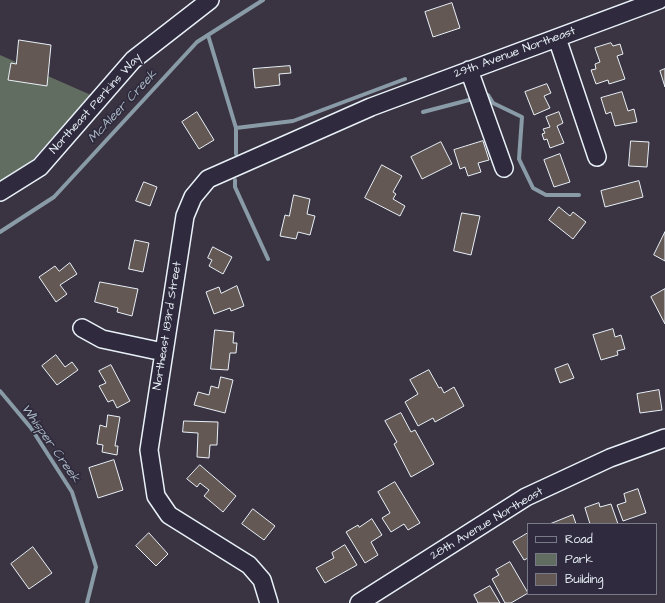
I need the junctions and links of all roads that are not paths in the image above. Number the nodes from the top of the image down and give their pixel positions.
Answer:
1 (210, 0) edge
2 (659, 0) edge
3 (557, 38) junction
4 (469, 70) junction
5 (372, 107) joint
6 (597, 156) dead end
7 (504, 168) dead end
8 (0, 192) edge
9 (82, 328) dead end
10 (164, 352) junction
11 (665, 438) edge
12 (269, 603) edge
13 (359, 603) edge

1 - 8 street, Northeast Perkins Way
2 - 3 street, 29th Avenue Northeast
3 - 4 street, 29th Avenue Northeast
3 - 6 street
4 - 5 street, 29th Avenue Northeast
4 - 7 street
5 - 10 street, Northeast 183rd Street
9 - 10 street
10 - 12 street, Northeast 183rd Street
11 - 13 street, 28th Avenue Northeast

